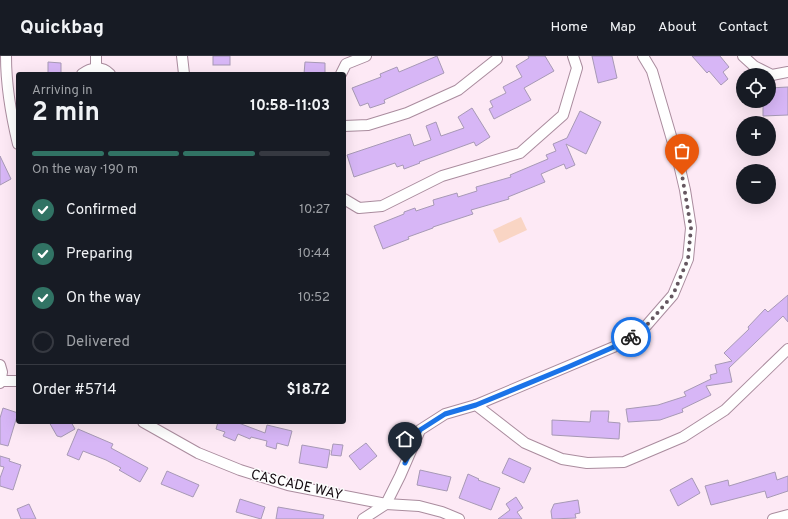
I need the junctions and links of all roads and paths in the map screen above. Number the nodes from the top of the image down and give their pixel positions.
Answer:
1 (6, 56) edge
2 (96, 56) edge
3 (182, 56) edge
4 (366, 56) edge
5 (573, 56) edge
6 (644, 56) edge
7 (743, 56) edge
8 (497, 59) dead end
9 (96, 68) junction
10 (85, 72) edge
11 (107, 72) edge
12 (184, 72) edge
13 (342, 72) edge
14 (788, 72) edge
15 (346, 126) edge
16 (16, 135) edge
17 (346, 200) edge
18 (788, 349) edge
19 (0, 365) edge
20 (16, 381) edge
21 (0, 382) edge
22 (476, 405) junction
23 (147, 424) edge
24 (386, 504) junction
25 (788, 515) edge
26 (363, 519) edge
27 (459, 519) edge
28 (774, 519) edge

1 - 16 street
2 - 9 street
3 - 12 street
4 - 13 street
5 - 17 street
6 - 22 street
7 - 14 street
8 - 15 street
9 - 10 street
9 - 11 street
18 - 22 street
19 - 21 street
20 - 21 street
22 - 24 street
23 - 24 street, CASCADE WAY
24 - 26 street
24 - 27 street, CASCADE WAY
25 - 28 street

